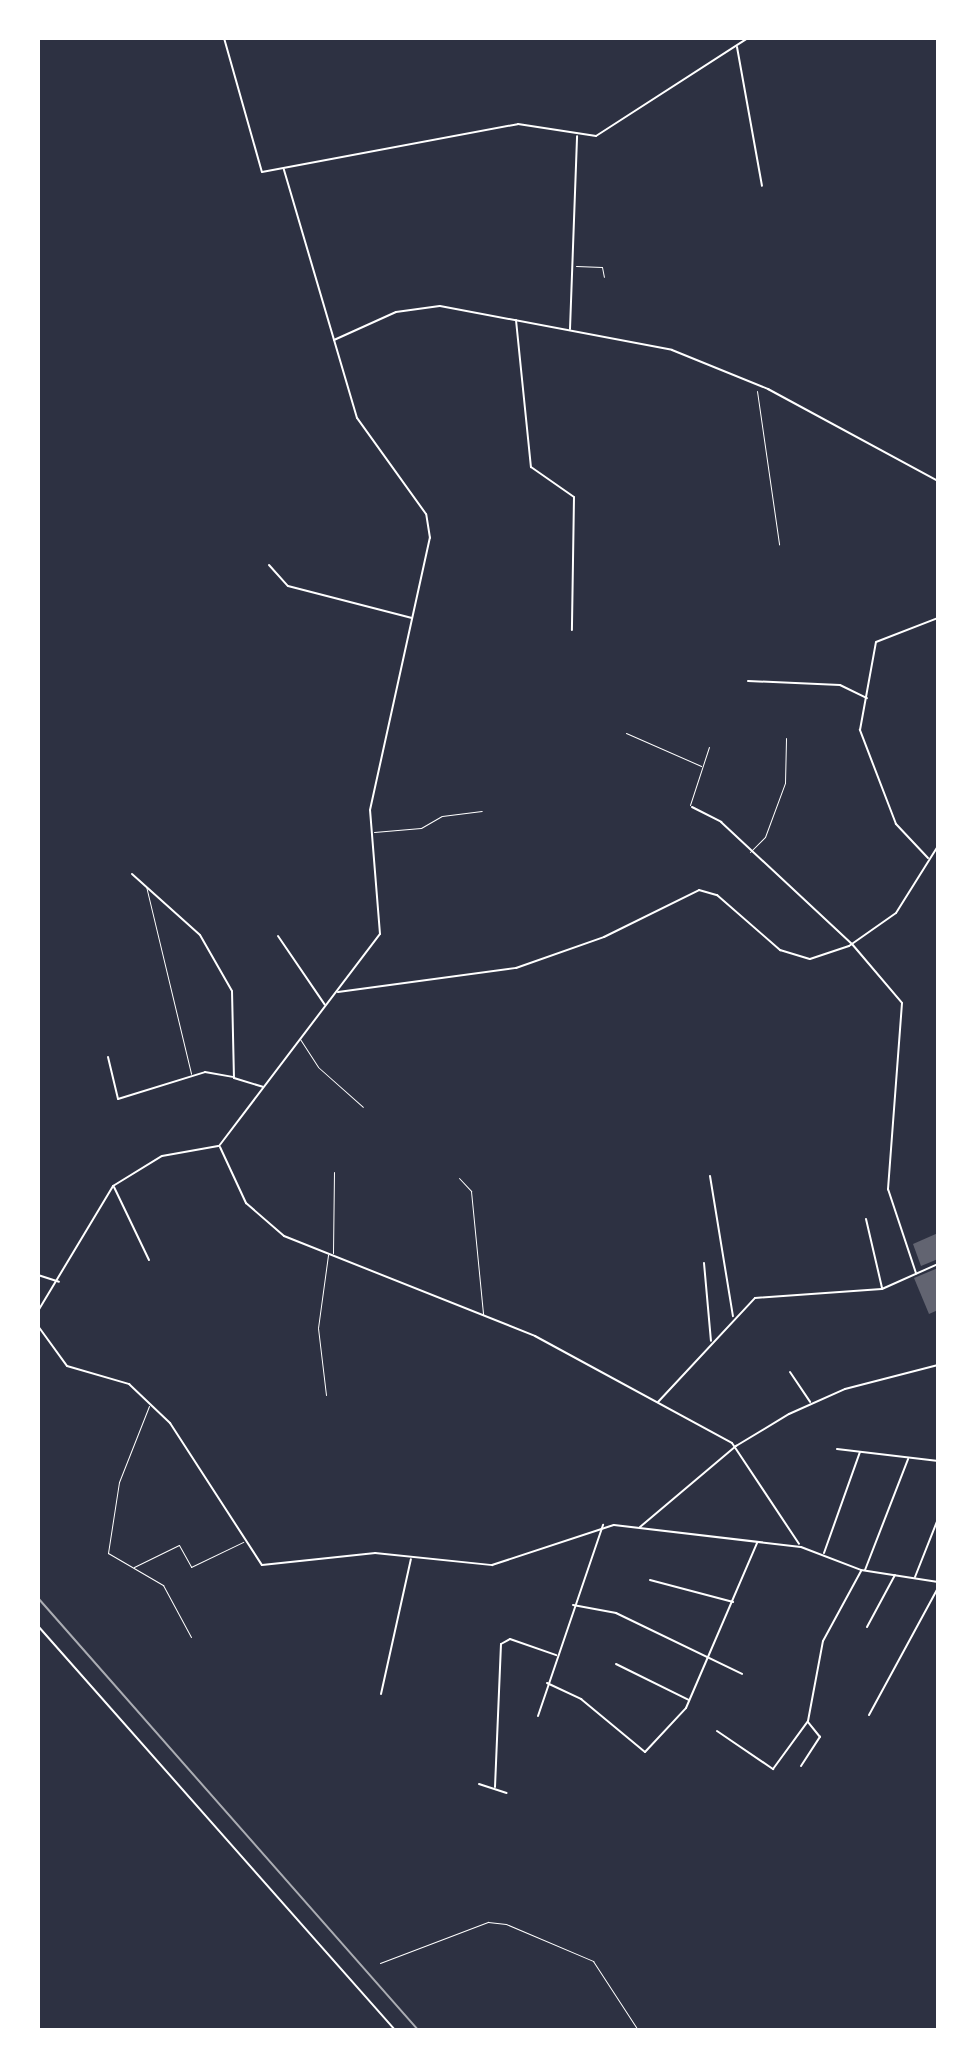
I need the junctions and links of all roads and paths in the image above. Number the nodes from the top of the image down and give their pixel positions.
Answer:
1 (224, 38) edge
2 (748, 38) edge
3 (737, 46) junction
4 (577, 135) junction
5 (284, 170) junction
6 (762, 186) dead end
7 (573, 266) junction
8 (604, 277) dead end
9 (516, 319) junction
10 (570, 329) junction
11 (333, 340) junction
12 (756, 384) junction
13 (938, 481) edge
14 (779, 544) dead end
15 (269, 565) dead end
16 (413, 618) junction
17 (938, 618) edge
18 (572, 630) dead end
19 (748, 681) dead end
20 (867, 698) junction
21 (626, 733) dead end
22 (786, 738) dead end
23 (709, 747) dead end
24 (701, 766) junction
25 (692, 807) joint
26 (482, 811) dead end
27 (372, 832) junction
28 (938, 846) edge
29 (750, 852) junction
30 (929, 858) junction
31 (132, 874) dead end
32 (146, 886) junction
33 (278, 936) dead end
34 (852, 944) junction
35 (337, 992) junction
36 (326, 1006) junction
37 (300, 1039) junction
38 (108, 1057) dead end
39 (193, 1075) junction
40 (234, 1078) junction
41 (263, 1087) junction
42 (363, 1107) dead end
43 (219, 1146) junction
44 (334, 1172) dead end
45 (710, 1176) dead end
46 (459, 1178) dead end
47 (113, 1186) junction
48 (866, 1219) dead end
49 (330, 1254) junction
50 (149, 1260) dead end
51 (704, 1263) dead end
52 (938, 1264) edge
53 (916, 1273) junction
54 (38, 1275) edge
55 (60, 1282) junction
56 (882, 1289) junction
57 (38, 1311) edge
58 (734, 1318) junction
59 (484, 1319) junction
60 (38, 1326) edge
61 (711, 1342) junction
62 (938, 1365) edge
63 (790, 1372) dead end
64 (326, 1395) dead end
65 (657, 1403) junction
66 (810, 1403) junction
67 (151, 1404) junction
68 (736, 1446) junction
69 (837, 1449) dead end
70 (860, 1452) junction
71 (908, 1459) junction
72 (938, 1461) edge
73 (938, 1519) edge
74 (603, 1525) junction
75 (639, 1528) junction
76 (243, 1542) junction
77 (758, 1542) junction
78 (801, 1547) junction
79 (823, 1554) junction
80 (411, 1558) junction
81 (132, 1568) junction
82 (863, 1570) junction
83 (895, 1574) junction
84 (915, 1578) junction
85 (650, 1580) dead end
86 (938, 1582) edge
87 (938, 1588) edge
88 (733, 1602) junction
89 (572, 1605) junction
90 (38, 1626) edge
91 (867, 1627) dead end
92 (191, 1637) dead end
93 (556, 1655) junction
94 (709, 1655) junction
95 (616, 1664) dead end
96 (742, 1674) dead end
97 (547, 1683) junction
98 (381, 1694) dead end
99 (690, 1700) junction
100 (869, 1715) dead end
101 (538, 1716) dead end
102 (808, 1721) junction
103 (717, 1731) dead end
104 (801, 1766) dead end
105 (479, 1784) dead end
106 (495, 1787) junction
107 (507, 1793) dead end
108 (380, 1963) dead end
109 (395, 2030) edge
110 (638, 2030) edge

1 - 5 street
2 - 3 street
3 - 4 street
3 - 6 street
4 - 5 street
4 - 7 street
5 - 11 street
7 - 8 lane
7 - 10 street
9 - 10 street
9 - 11 street
9 - 18 street
10 - 12 street
11 - 16 street
12 - 13 street
12 - 14 path
15 - 16 street
16 - 27 street
17 - 20 street
19 - 20 street
20 - 30 street
21 - 24 lane
22 - 29 lane
23 - 24 lane
24 - 25 lane
25 - 29 street
26 - 27 lane
27 - 35 street
28 - 30 street
29 - 34 street
30 - 34 street
31 - 32 street
32 - 39 lane
32 - 40 street
33 - 36 street
34 - 35 street
34 - 53 street
35 - 36 street
36 - 37 street
37 - 41 street
37 - 42 lane
38 - 39 street
39 - 40 street
40 - 41 street
41 - 43 street
43 - 47 street
43 - 49 street
44 - 49 lane
45 - 58 street
46 - 59 lane
47 - 50 street
47 - 55 street
48 - 56 street
49 - 59 street
49 - 64 lane
51 - 61 street
52 - 53 street
53 - 56 street
54 - 55 street
55 - 57 street
56 - 58 street
58 - 61 street
59 - 65 street
60 - 67 street
61 - 65 street
62 - 66 street
63 - 66 street
65 - 68 street
66 - 68 street
67 - 76 street
67 - 81 lane
68 - 75 street
68 - 78 street
69 - 70 street
70 - 71 street
70 - 79 street
71 - 72 street
71 - 82 street
73 - 84 street
74 - 75 street
74 - 80 street
74 - 89 street
75 - 77 street
76 - 80 street
76 - 81 lane
77 - 78 street
77 - 88 street
78 - 79 street
79 - 82 street
80 - 98 street
81 - 92 lane
82 - 83 street
82 - 102 street
83 - 84 street
83 - 91 street
84 - 86 street
85 - 88 street
87 - 100 street
88 - 94 street
89 - 93 street
89 - 94 street
90 - 109 street
93 - 97 street
93 - 106 street
94 - 96 street
94 - 99 street
95 - 99 street
97 - 99 street
97 - 101 street
102 - 103 street
102 - 104 street
105 - 106 street
106 - 107 street
108 - 110 path

